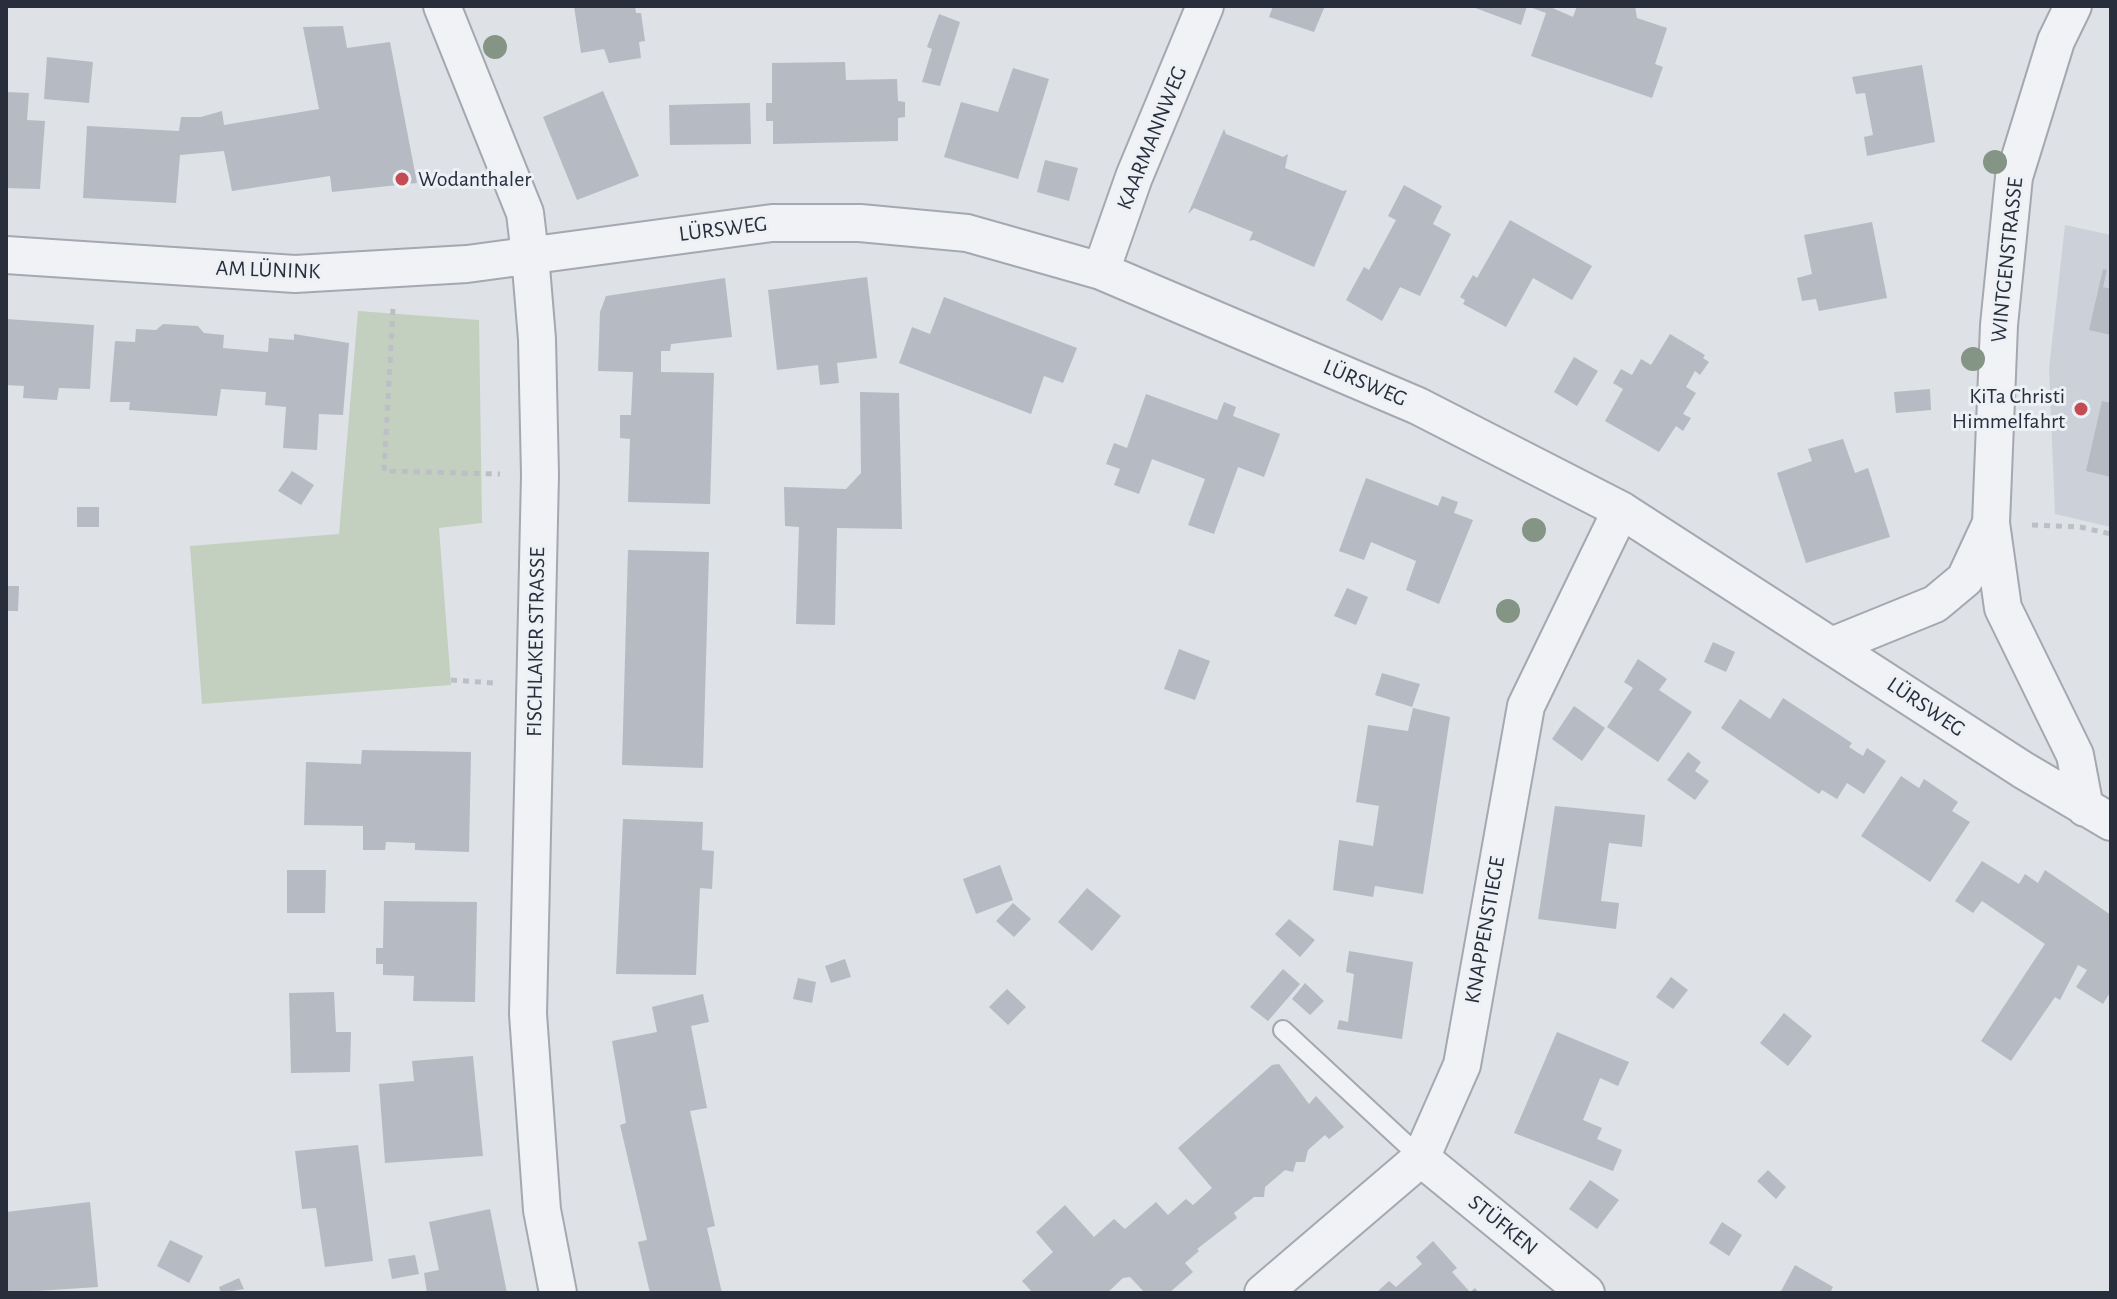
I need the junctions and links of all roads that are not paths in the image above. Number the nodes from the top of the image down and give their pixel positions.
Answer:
1 (442, 6) edge
2 (1205, 6) edge
3 (2073, 6) edge
4 (6, 255) edge
5 (530, 255) junction
6 (1101, 271) junction
7 (1621, 510) junction
8 (1991, 523) junction
9 (1834, 645) junction
10 (2098, 815) edge
11 (1283, 1030) dead end
12 (1421, 1158) junction
13 (558, 1293) edge
14 (1263, 1293) edge
15 (1586, 1293) edge

1 - 5 street, FISCHLAKER STRASSE
2 - 6 street, KAARMANNWEG
3 - 8 street, WINTGENSTRASSE
4 - 5 street, AM LÜNINK
5 - 6 street, LÜRSWEG
5 - 13 street, FISCHLAKER STRASSE
6 - 7 street, LÜRSWEG
7 - 9 street, LÜRSWEG
7 - 12 street, KNAPPENSTIEGE
8 - 9 street, WINTGENSTRASSE
8 - 10 street, WINTGENSTRASSE
9 - 10 street, LÜRSWEG
11 - 12 lane
12 - 14 street, KNAPPENSTIEGE
12 - 15 street, STÜFKEN

